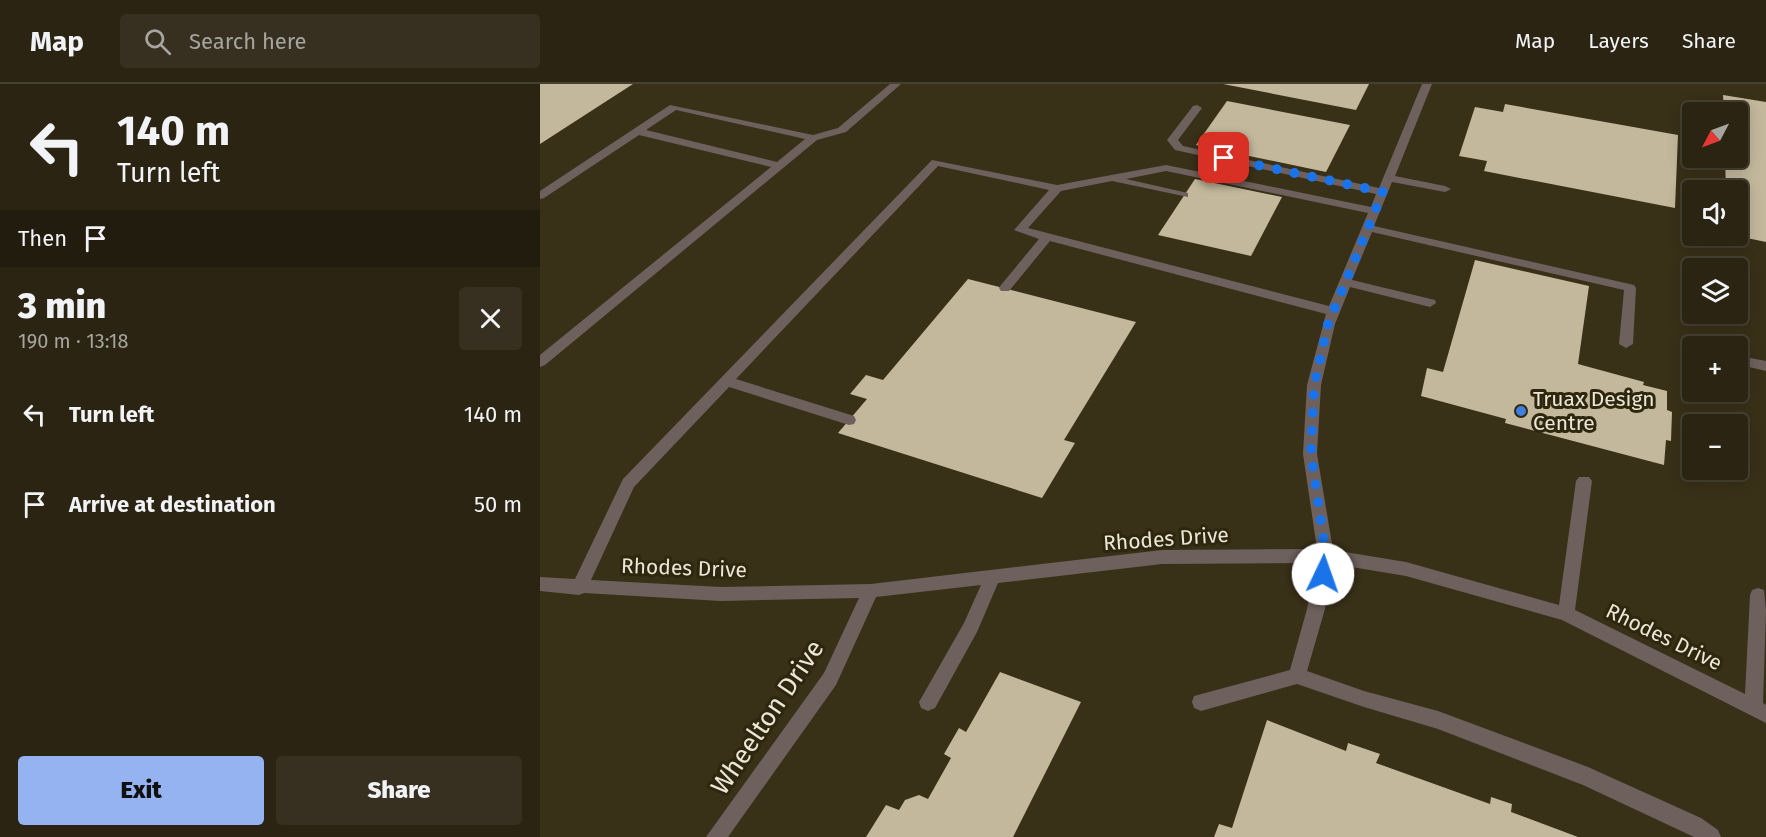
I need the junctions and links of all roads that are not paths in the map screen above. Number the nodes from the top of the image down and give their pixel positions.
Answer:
1 (896, 84) edge
2 (1427, 84) edge
3 (1197, 108) dead end
4 (637, 130) junction
5 (813, 138) junction
6 (780, 166) junction
7 (1110, 178) junction
8 (1389, 178) junction
9 (1057, 188) junction
10 (1445, 189) dead end
11 (1383, 192) junction
12 (1184, 195) dead end
13 (540, 196) edge
14 (1375, 211) junction
15 (1368, 228) junction
16 (1047, 237) junction
17 (1346, 282) junction
18 (1005, 288) dead end
19 (1430, 303) dead end
20 (1334, 312) junction
21 (1626, 344) dead end
22 (540, 362) edge
23 (1750, 363) dead end
24 (1766, 366) edge
25 (726, 381) junction
26 (849, 420) dead end
27 (1584, 481) dead end
28 (1326, 556) junction
29 (992, 578) junction
30 (540, 584) edge
31 (579, 588) junction
32 (872, 591) junction
33 (1758, 595) dead end
34 (1566, 614) junction
35 (1297, 676) junction
36 (928, 702) dead end
37 (1201, 702) dead end
38 (1760, 710) edge
39 (716, 837) edge
40 (1711, 837) edge

1 - 5 street
2 - 8 street
3 - 11 street
4 - 5 street
4 - 6 street
4 - 13 street
5 - 6 street
6 - 22 street
7 - 9 street
7 - 12 street
7 - 14 street
8 - 10 street
8 - 11 street
9 - 16 street
9 - 25 street
11 - 14 street
14 - 15 street
15 - 17 street
15 - 21 street
16 - 18 street
16 - 20 street
17 - 19 street
17 - 20 street
20 - 28 street
23 - 24 street
25 - 26 street
25 - 31 street
27 - 34 street
28 - 29 street, Rhodes Drive
28 - 34 street, Rhodes Drive
28 - 35 street
29 - 32 street, Rhodes Drive
29 - 36 street
30 - 31 street, Rhodes Drive
31 - 32 street, Rhodes Drive
32 - 39 street, Wheelton Drive
33 - 38 street
34 - 38 street, Rhodes Drive
35 - 37 street
35 - 40 street

